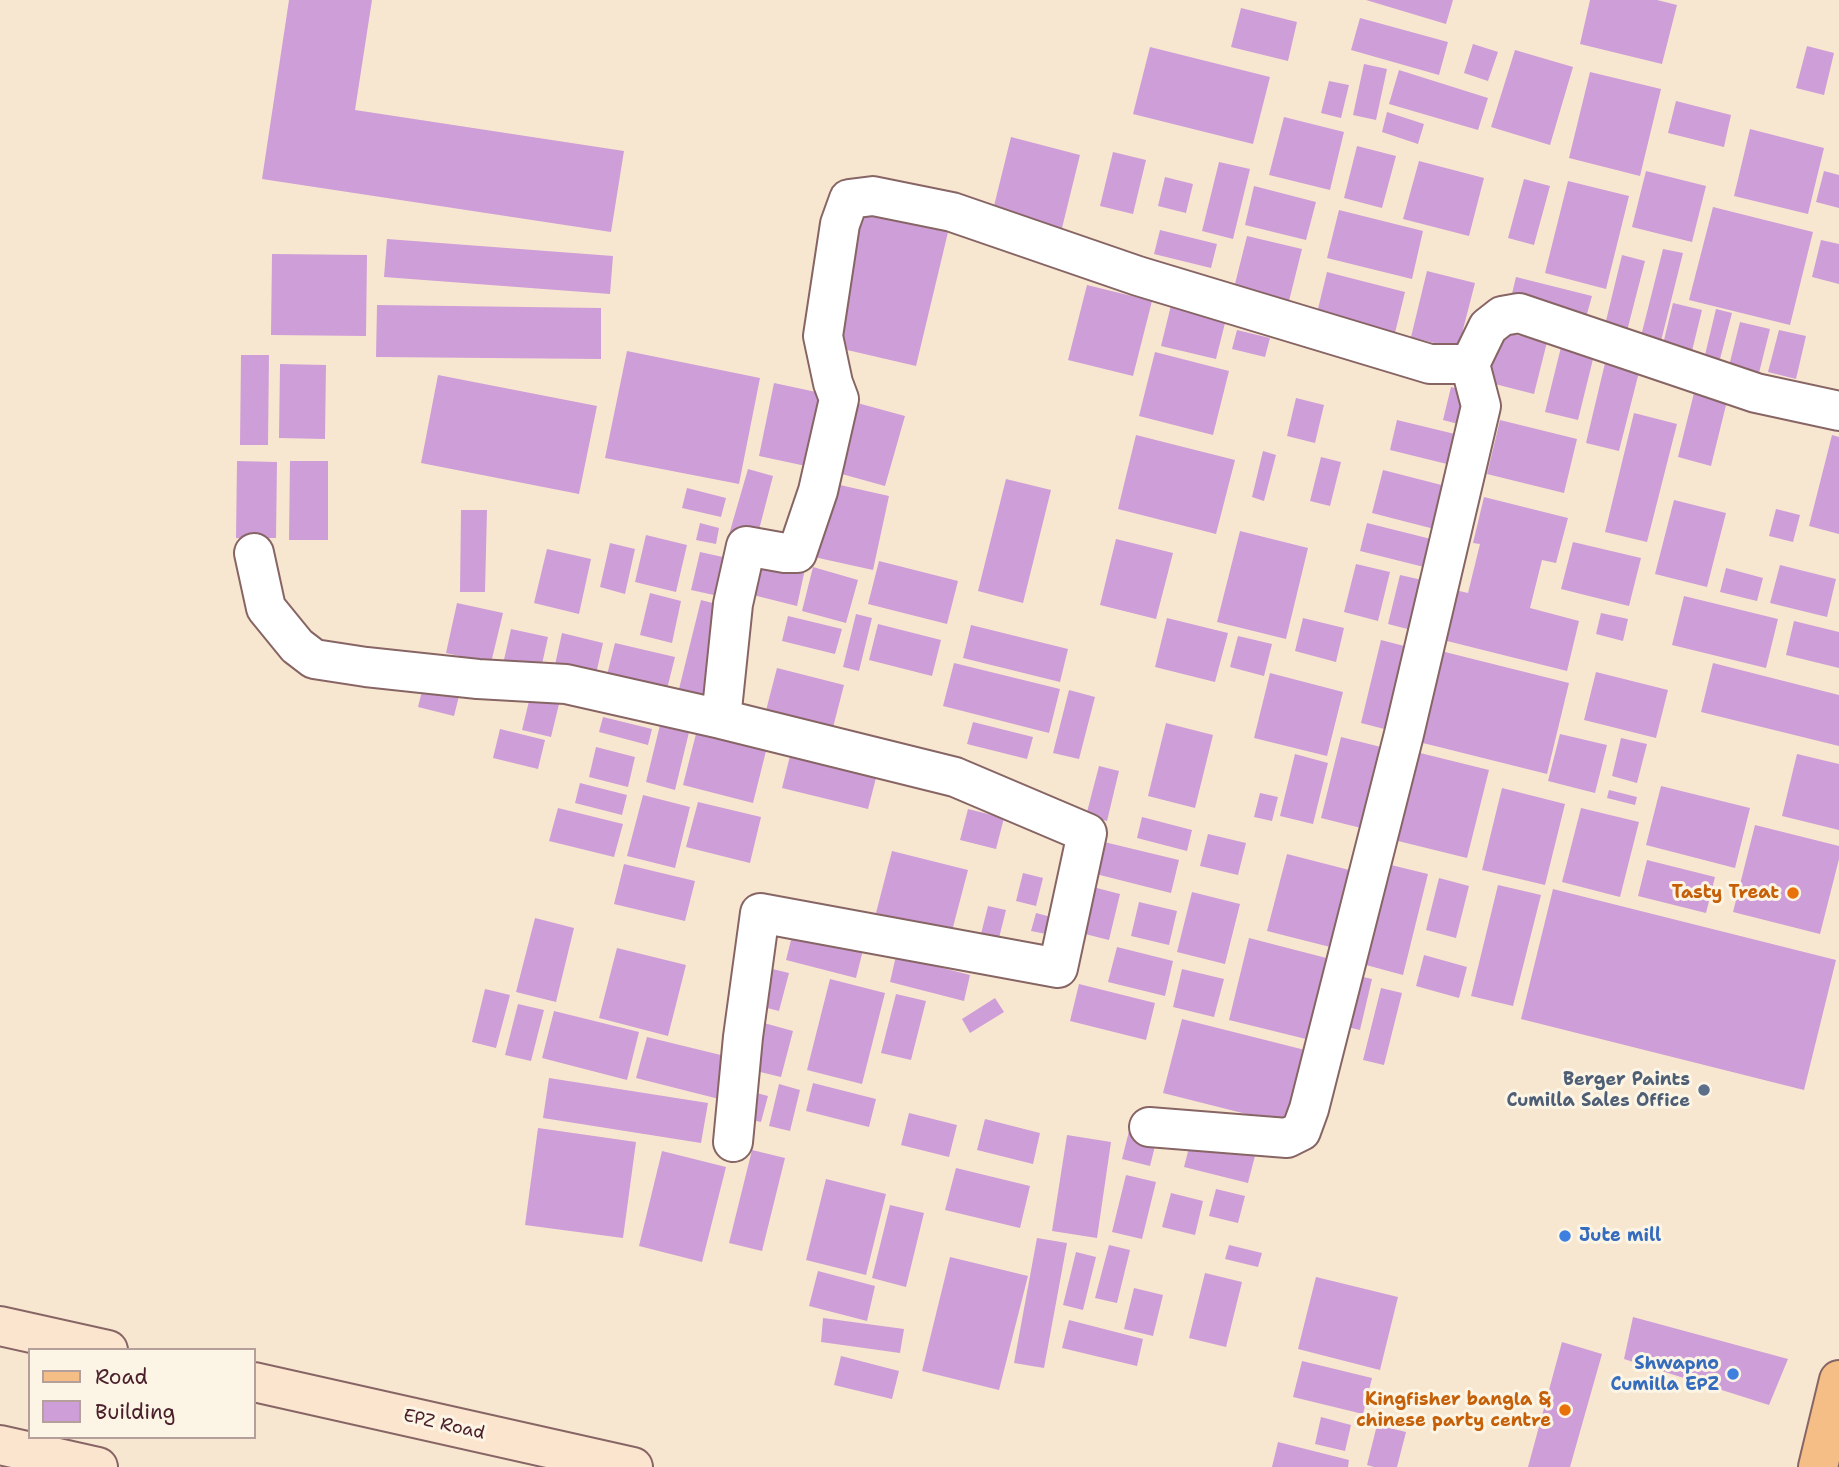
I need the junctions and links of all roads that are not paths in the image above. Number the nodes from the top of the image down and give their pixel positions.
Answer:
1 (1470, 364) junction
2 (1839, 411) edge
3 (254, 553) dead end
4 (720, 719) junction
5 (1149, 1127) dead end
6 (733, 1142) dead end
7 (0, 1326) edge
8 (99, 1348) edge
9 (1839, 1381) edge
10 (256, 1382) edge
11 (0, 1445) edge
12 (98, 1467) edge
13 (633, 1467) edge
14 (1818, 1467) edge

1 - 2 street
1 - 4 street
1 - 5 street
3 - 4 street
4 - 6 street
7 - 8 main road
9 - 14 main road
10 - 13 main road, EPZ Road
11 - 12 main road

